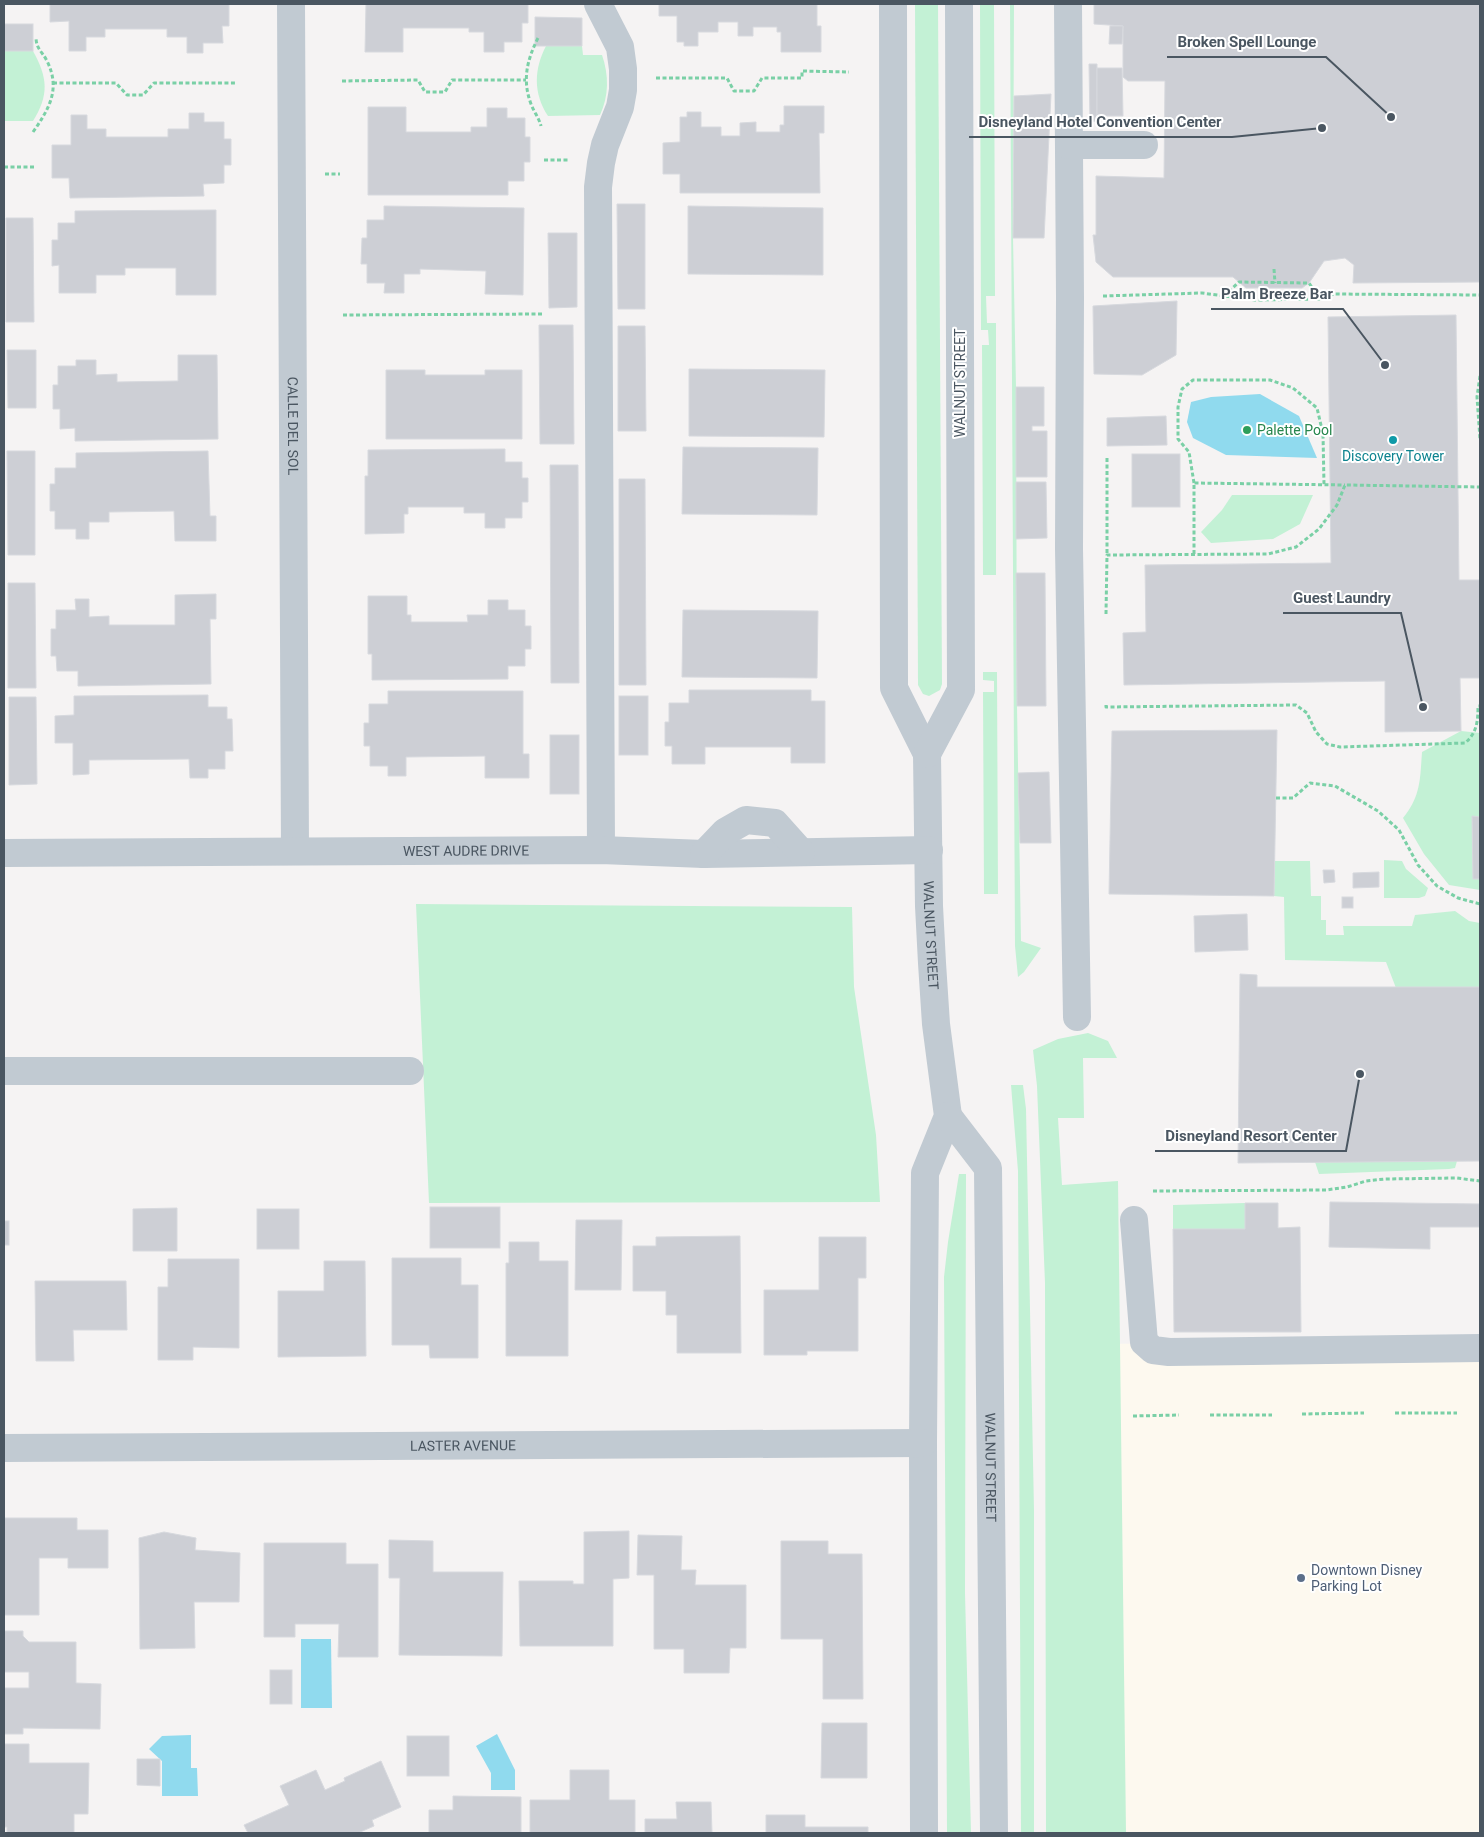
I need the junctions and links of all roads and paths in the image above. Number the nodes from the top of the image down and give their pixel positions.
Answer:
1 (291, 4) edge
2 (598, 4) edge
3 (893, 4) edge
4 (959, 4) edge
5 (1068, 4) edge
6 (36, 37) dead end
7 (538, 38) dead end
8 (849, 72) dead end
9 (653, 78) dead end
10 (526, 80) junction
11 (342, 81) dead end
12 (53, 83) junction
13 (235, 83) dead end
14 (541, 126) dead end
15 (33, 132) dead end
16 (1069, 145) junction
17 (1144, 146) dead end
18 (544, 160) dead end
19 (574, 160) dead end
20 (4, 168) edge
21 (34, 168) dead end
22 (1274, 269) dead end
23 (1275, 283) junction
24 (1480, 295) edge
25 (1224, 296) junction
26 (1070, 297) junction
27 (1319, 299) junction
28 (542, 314) dead end
29 (343, 315) dead end
30 (1480, 376) edge
31 (1480, 439) edge
32 (1107, 458) dead end
33 (1194, 483) junction
34 (1324, 485) junction
35 (1345, 485) junction
36 (1480, 487) edge
37 (1194, 554) junction
38 (1107, 555) junction
39 (1106, 622) dead end
40 (1106, 698) dead end
41 (1480, 706) edge
42 (928, 754) junction
43 (1276, 798) dead end
44 (295, 850) junction
45 (601, 850) junction
46 (929, 850) junction
47 (4, 853) edge
48 (1480, 904) edge
49 (1077, 1018) dead end
50 (410, 1071) dead end
51 (4, 1072) edge
52 (948, 1116) junction
53 (1480, 1181) edge
54 (1144, 1191) dead end
55 (1134, 1220) dead end
56 (1480, 1348) edge
57 (1364, 1413) dead end
58 (1395, 1413) dead end
59 (1457, 1413) dead end
60 (1272, 1414) dead end
61 (1302, 1414) dead end
62 (1179, 1415) dead end
63 (1210, 1415) dead end
64 (1133, 1416) dead end
65 (923, 1443) junction
66 (4, 1448) edge
67 (924, 1833) edge
68 (994, 1833) edge

1 - 44 street, CALLE DEL SOL
2 - 45 street
3 - 42 street, WALNUT STREET
4 - 42 street, WALNUT STREET
5 - 16 street
6 - 12 path
7 - 10 path
8 - 9 path
10 - 11 path
10 - 14 path
12 - 13 path
12 - 15 path
16 - 17 street
16 - 26 street
18 - 19 path
20 - 21 path
22 - 23 path
23 - 25 path
23 - 27 path
24 - 27 path
25 - 26 path
25 - 27 path
26 - 49 street
28 - 29 path
30 - 31 path
32 - 38 path
33 - 34 path
33 - 34 path
33 - 37 path
34 - 35 path
35 - 36 path
35 - 37 path
37 - 38 path
38 - 39 path
40 - 41 path
42 - 46 street, WALNUT STREET
43 - 48 path
44 - 45 street, WEST AUDRE DRIVE
44 - 47 street, WEST AUDRE DRIVE
45 - 46 street, WEST AUDRE DRIVE
46 - 52 street, WALNUT STREET
50 - 51 street
52 - 65 street, WALNUT STREET
52 - 68 street, WALNUT STREET
53 - 54 path
55 - 56 street
57 - 61 path
58 - 59 path
60 - 63 path
62 - 64 path
65 - 66 street, LASTER AVENUE
65 - 67 street, WALNUT STREET

